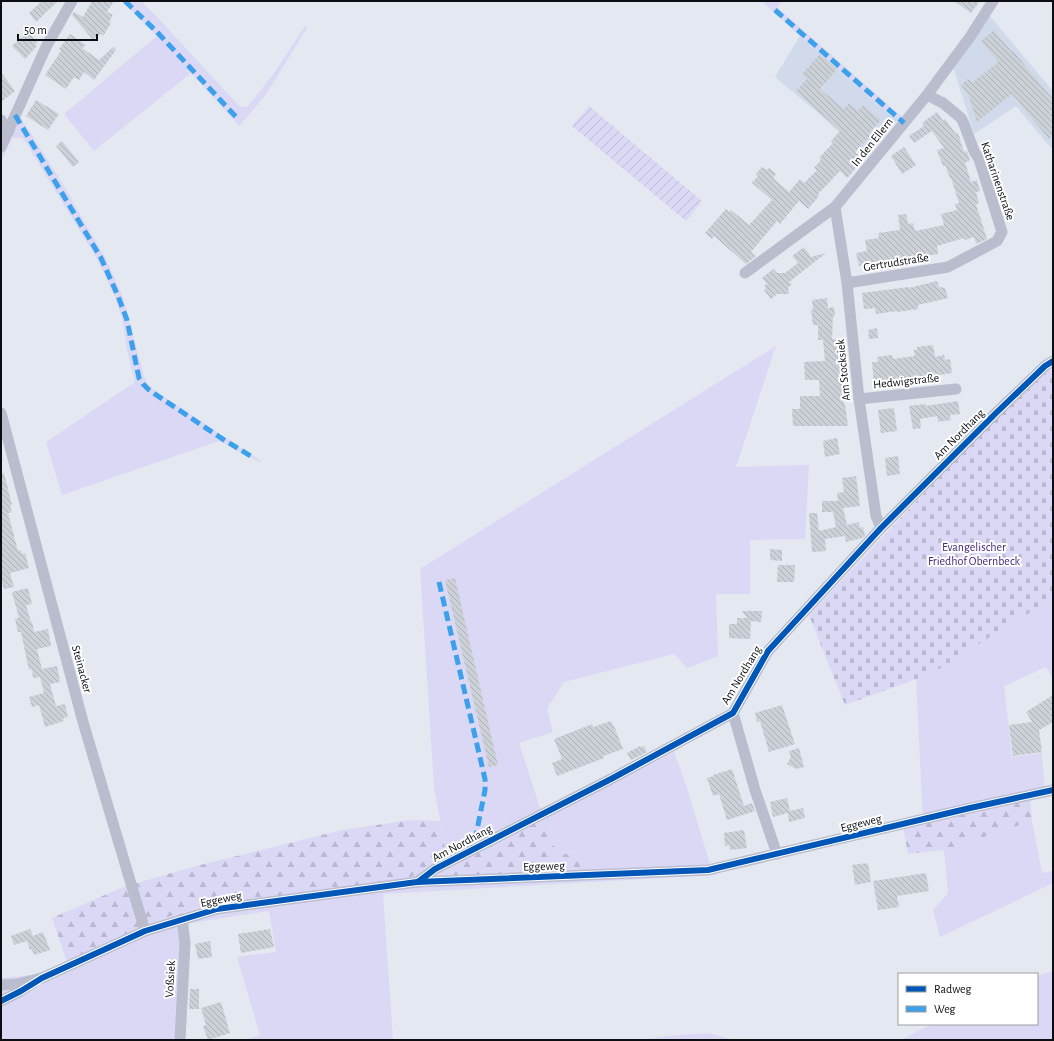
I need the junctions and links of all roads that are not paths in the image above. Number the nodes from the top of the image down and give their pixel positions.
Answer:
1 (72, 1) edge
2 (993, 1) edge
3 (926, 95) junction
4 (1, 120) edge
5 (9, 131) junction
6 (1, 147) edge
7 (835, 207) junction
8 (948, 267) joint
9 (745, 273) dead end
10 (848, 283) junction
11 (1053, 361) edge
12 (956, 389) dead end
13 (859, 399) junction
14 (1, 413) edge
15 (881, 528) junction
16 (733, 713) junction
17 (1053, 790) edge
18 (777, 854) junction
19 (417, 882) junction
20 (182, 919) junction
21 (145, 931) junction
22 (42, 978) junction
23 (1, 985) edge
24 (1, 1000) edge
25 (180, 1040) edge

1 - 5 street
2 - 3 street, In den Ellern
3 - 7 street, In den Ellern
3 - 8 street, Katharinenstraße
4 - 5 street
5 - 6 street
7 - 9 street, In den Ellern
7 - 10 street, Am Stocksiek
8 - 10 street, Gertrudstraße
10 - 13 street, Am Stocksiek
11 - 15 street, Am Nordhang
12 - 13 street, Hedwigstraße
13 - 15 street, Am Stocksiek
14 - 21 street, Steinacker
15 - 16 street, Am Nordhang
16 - 18 street, Am Nordhang
16 - 19 street, Am Nordhang
17 - 18 street, Eggeweg
18 - 19 street, Eggeweg
19 - 20 street, Eggeweg
20 - 21 street, Eggeweg
20 - 25 street, Voßsiek
21 - 22 street, Eggeweg
22 - 23 street, Eggeweg
22 - 24 street

